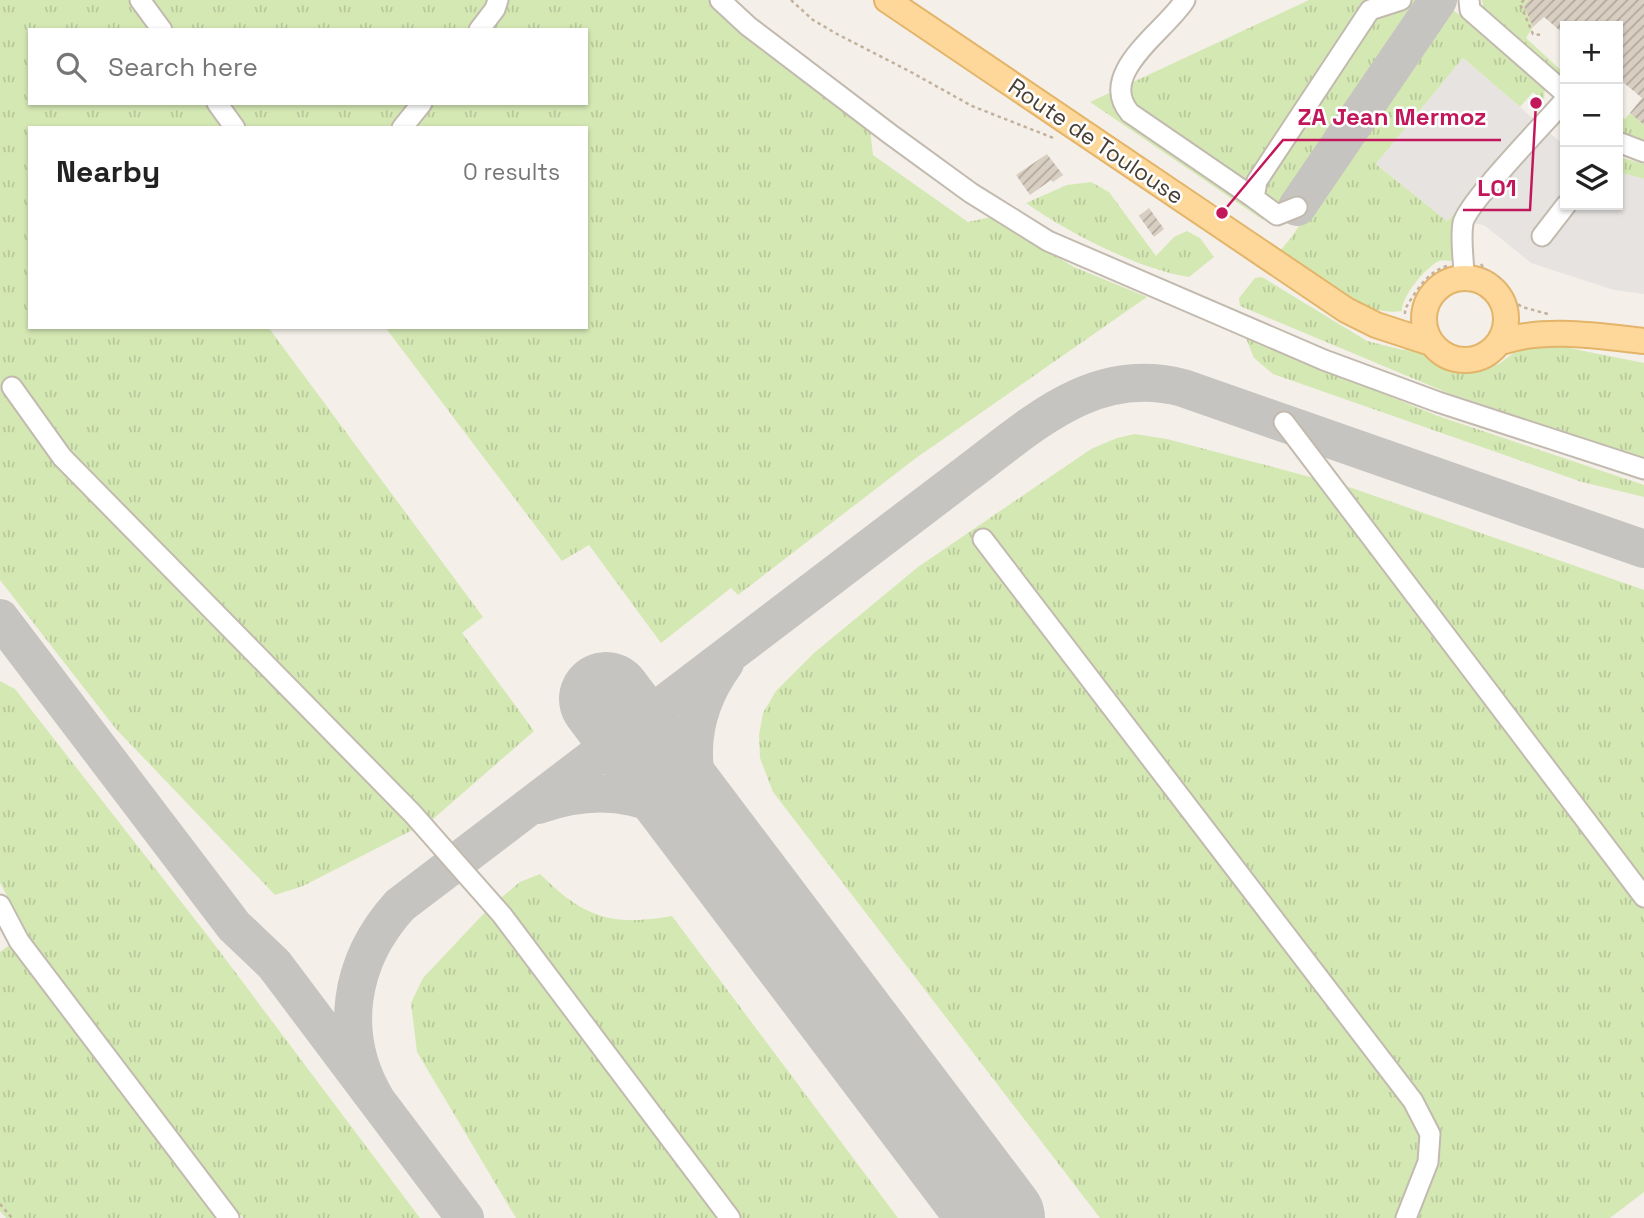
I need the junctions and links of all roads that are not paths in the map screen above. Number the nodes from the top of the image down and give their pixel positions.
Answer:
1 (140, 0) edge
2 (498, 0) edge
3 (720, 0) edge
4 (887, 0) edge
5 (1185, 0) edge
6 (1401, 0) edge
7 (1469, 0) edge
8 (161, 28) edge
9 (481, 28) edge
10 (1560, 89) edge
11 (218, 105) edge
12 (420, 105) edge
13 (1560, 106) edge
14 (234, 126) edge
15 (404, 126) edge
16 (1623, 144) edge
17 (1644, 152) edge
18 (1254, 198) junction
19 (1297, 207) dead end
20 (1562, 210) edge
21 (1542, 236) dead end
22 (1464, 278) junction
23 (1426, 306) junction
24 (1506, 310) junction
25 (1376, 325) junction
26 (1576, 333) junction
27 (1501, 341) junction
28 (1644, 341) edge
29 (1432, 343) junction
30 (12, 387) dead end
31 (1284, 422) dead end
32 (1644, 470) edge
33 (983, 539) dead end
34 (1644, 897) edge
35 (0, 905) edge
36 (229, 1218) edge
37 (730, 1218) edge
38 (1406, 1218) edge

1 - 8 lane
2 - 9 lane
3 - 32 lane
4 - 25 main road, Route de Toulouse
5 - 18 lane
6 - 18 lane
7 - 10 lane
11 - 14 lane
12 - 15 lane
13 - 22 lane
16 - 17 lane
18 - 19 lane
20 - 21 lane
22 - 23 main road
22 - 24 main road
23 - 25 main road
23 - 29 main road
24 - 26 main road
24 - 27 main road
25 - 29 main road, Route de Toulouse
26 - 27 main road
26 - 28 main road
27 - 29 main road
30 - 37 lane
31 - 34 lane
33 - 38 lane
35 - 36 lane

